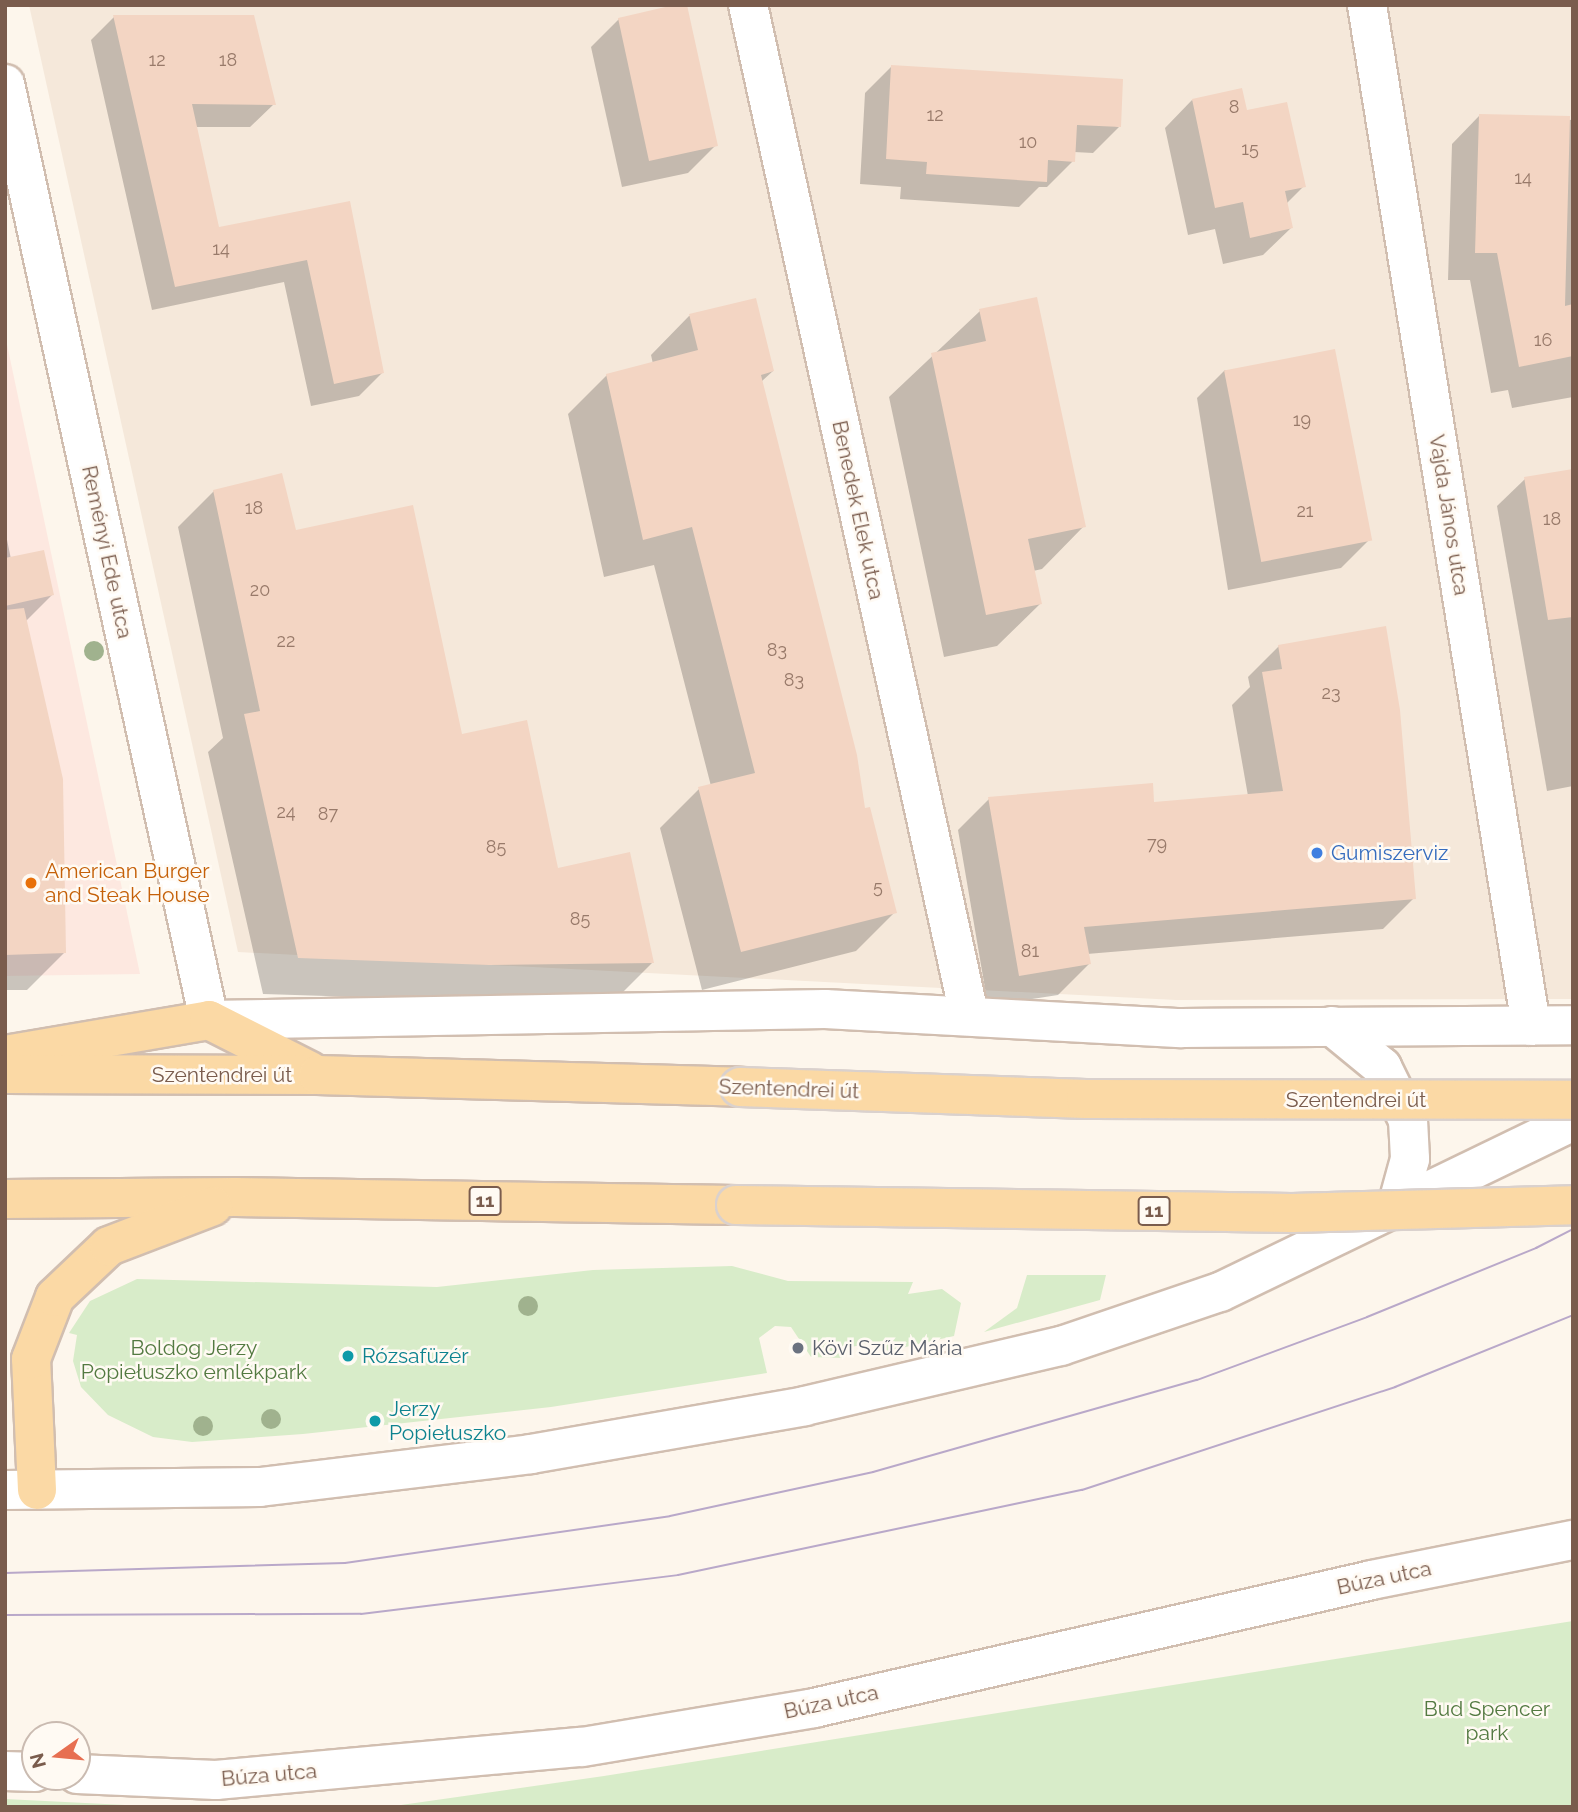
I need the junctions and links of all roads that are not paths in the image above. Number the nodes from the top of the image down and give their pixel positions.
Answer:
1 (748, 5) edge
2 (1367, 5) edge
3 (5, 84) edge
4 (969, 1014) junction
5 (209, 1020) junction
6 (1573, 1025) edge
7 (1332, 1026) junction
8 (1531, 1026) junction
9 (5, 1055) edge
10 (5, 1074) edge
11 (318, 1075) junction
12 (1573, 1100) edge
13 (1573, 1121) edge
14 (235, 1198) junction
15 (5, 1199) edge
16 (1398, 1203) junction
17 (1573, 1205) edge
18 (21, 1490) edge
19 (1573, 1540) edge
20 (91, 1775) edge

1 - 4 street, Benedek Elek utca
2 - 8 street, Vajda János utca
3 - 5 street, Reményi Ede utca
4 - 5 street
4 - 7 street
5 - 9 main road
5 - 11 main road
6 - 8 street
7 - 8 street
7 - 16 street
10 - 11 main road, Szentendrei út
11 - 12 main road, Szentendrei út, bridge
13 - 16 street
14 - 15 main road, 11
14 - 17 main road, 11, bridge
14 - 18 main road
16 - 18 street
19 - 20 street, Búza utca

